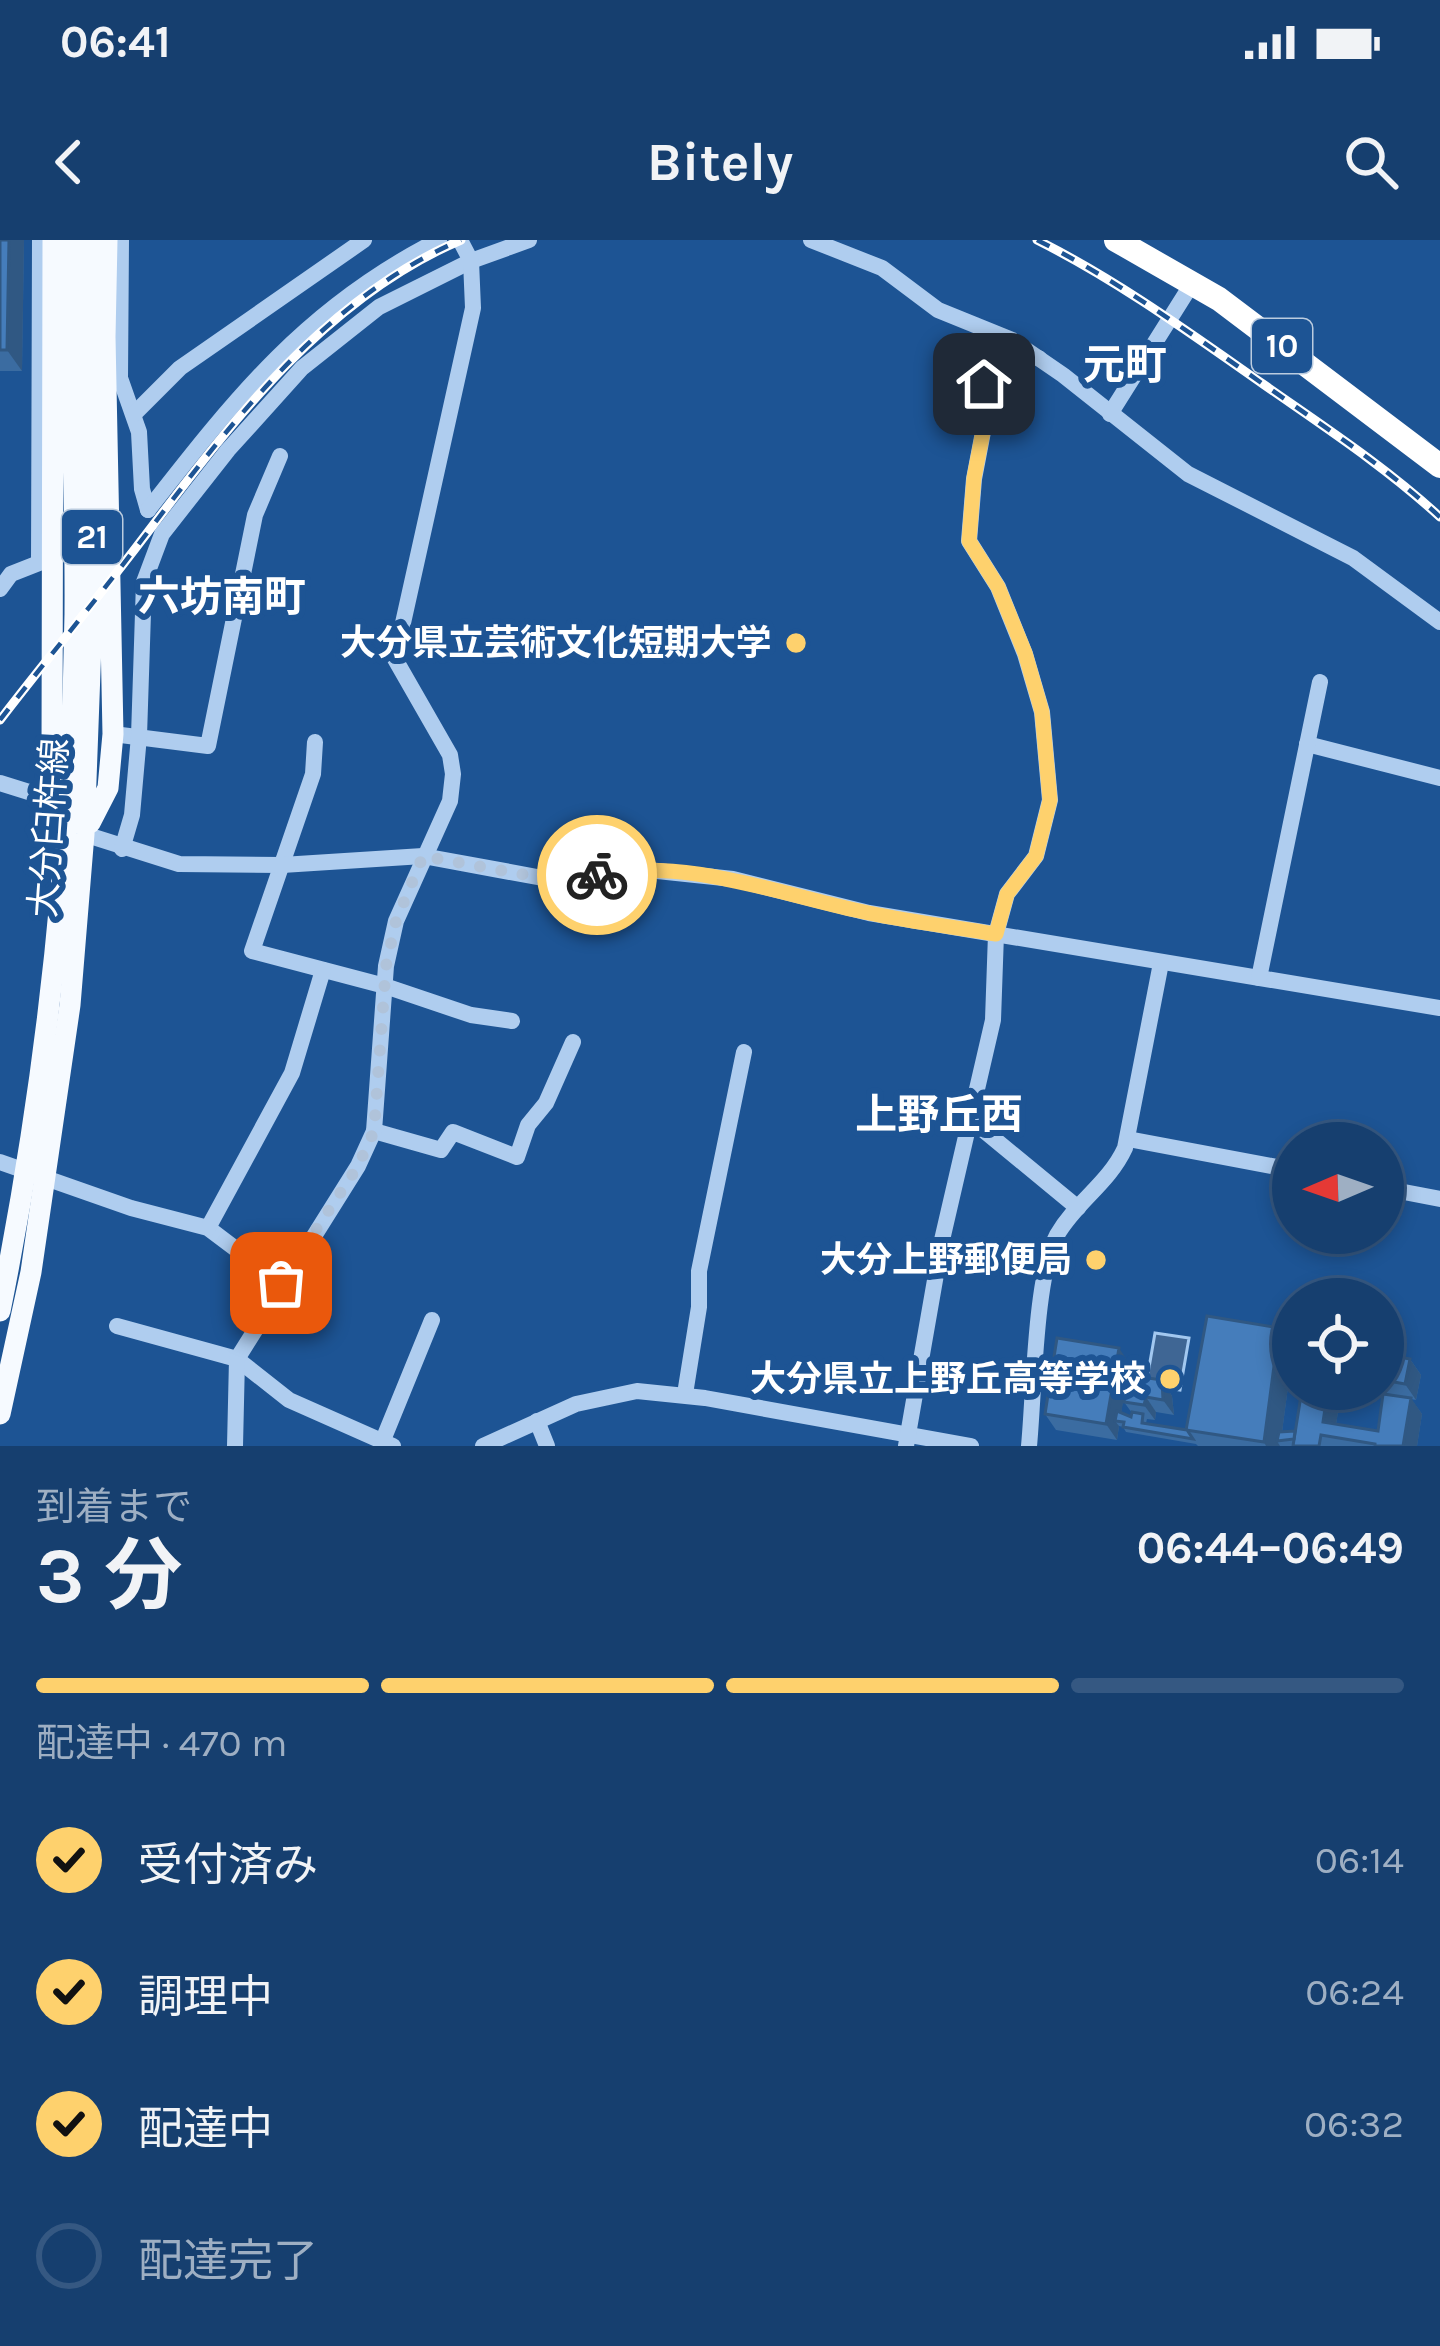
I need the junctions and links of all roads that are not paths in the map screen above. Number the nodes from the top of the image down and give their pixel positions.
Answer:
1 (40, 240) edge
2 (53, 240) edge
3 (70, 240) edge
4 (89, 240) edge
5 (106, 240) edge
6 (121, 240) edge
7 (364, 240) edge
8 (439, 240) edge
9 (460, 240) edge
10 (529, 240) edge
11 (811, 240) edge
12 (1127, 243) edge
13 (852, 247) edge
14 (470, 261) junction
15 (1193, 282) junction
16 (1039, 358) junction
17 (134, 414) junction
18 (1110, 414) junction
19 (280, 456) dead end
20 (1440, 466) edge
21 (46, 482) junction
22 (0, 589) edge
23 (1440, 622) edge
24 (1320, 682) dead end
25 (113, 734) junction
26 (139, 736) junction
27 (315, 742) dead end
28 (1307, 744) junction
29 (1440, 778) edge
30 (1, 785) edge
31 (66, 815) junction
32 (84, 834) junction
33 (122, 849) junction
34 (423, 856) junction
35 (282, 865) junction
36 (996, 934) junction
37 (1161, 963) junction
38 (323, 970) junction
39 (1259, 978) junction
40 (385, 986) junction
41 (1440, 1008) edge
42 (512, 1021) dead end
43 (573, 1042) dead end
44 (744, 1052) dead end
45 (970, 1119) junction
46 (374, 1131) junction
47 (1128, 1139) junction
48 (0, 1162) edge
49 (1272, 1166) edge
50 (36, 1174) junction
51 (1404, 1192) edge
52 (1440, 1199) edge
53 (1078, 1208) junction
54 (208, 1228) junction
55 (281, 1283) junction
56 (0, 1311) edge
57 (432, 1320) dead end
58 (117, 1326) dead end
59 (237, 1359) junction
60 (685, 1394) junction
61 (0, 1414) edge
62 (537, 1421) junction
63 (907, 1439) edge
64 (388, 1443) edge
65 (236, 1446) edge
66 (483, 1446) edge
67 (547, 1446) edge
68 (970, 1446) edge
69 (1030, 1446) edge

1 - 21 street
2 - 21 main road
3 - 31 main road, 大分臼杵線 / 21
4 - 32 main road, 大分臼杵線 / 21
5 - 25 main road
6 - 17 street
7 - 17 street
8 - 17 street
9 - 14 street
10 - 14 street
11 - 13 street
12 - 15 highway, 10
13 - 16 street
14 - 26 street
14 - 34 street
15 - 18 street
15 - 20 highway, 10
16 - 18 street
16 - 36 street
18 - 23 street
19 - 26 street
21 - 22 street
21 - 31 main road
24 - 28 street
25 - 26 street
25 - 32 main road
26 - 33 street
27 - 35 street
28 - 29 street
28 - 39 street
30 - 31 street
31 - 32 street
31 - 50 main road, 大分臼杵線 / 21
32 - 33 street
32 - 50 main road, 大分臼杵線 / 21
33 - 35 street
34 - 35 street
34 - 36 street
34 - 40 street
35 - 38 street
36 - 37 street
36 - 45 street
37 - 39 street
37 - 47 street
38 - 40 street
38 - 54 street
39 - 41 street
40 - 42 street
40 - 46 street
43 - 46 street
44 - 60 street
45 - 53 street
45 - 63 street
46 - 55 street
47 - 49 street
47 - 53 street
48 - 50 street
50 - 54 street
50 - 56 main road, 大分臼杵線 / 21
50 - 61 main road, 大分臼杵線 / 21
51 - 52 street
53 - 69 street
54 - 55 street
55 - 59 street
57 - 64 street
58 - 59 street
59 - 64 street
59 - 65 street
60 - 62 street
60 - 63 street
62 - 66 street
62 - 67 street
63 - 68 street

